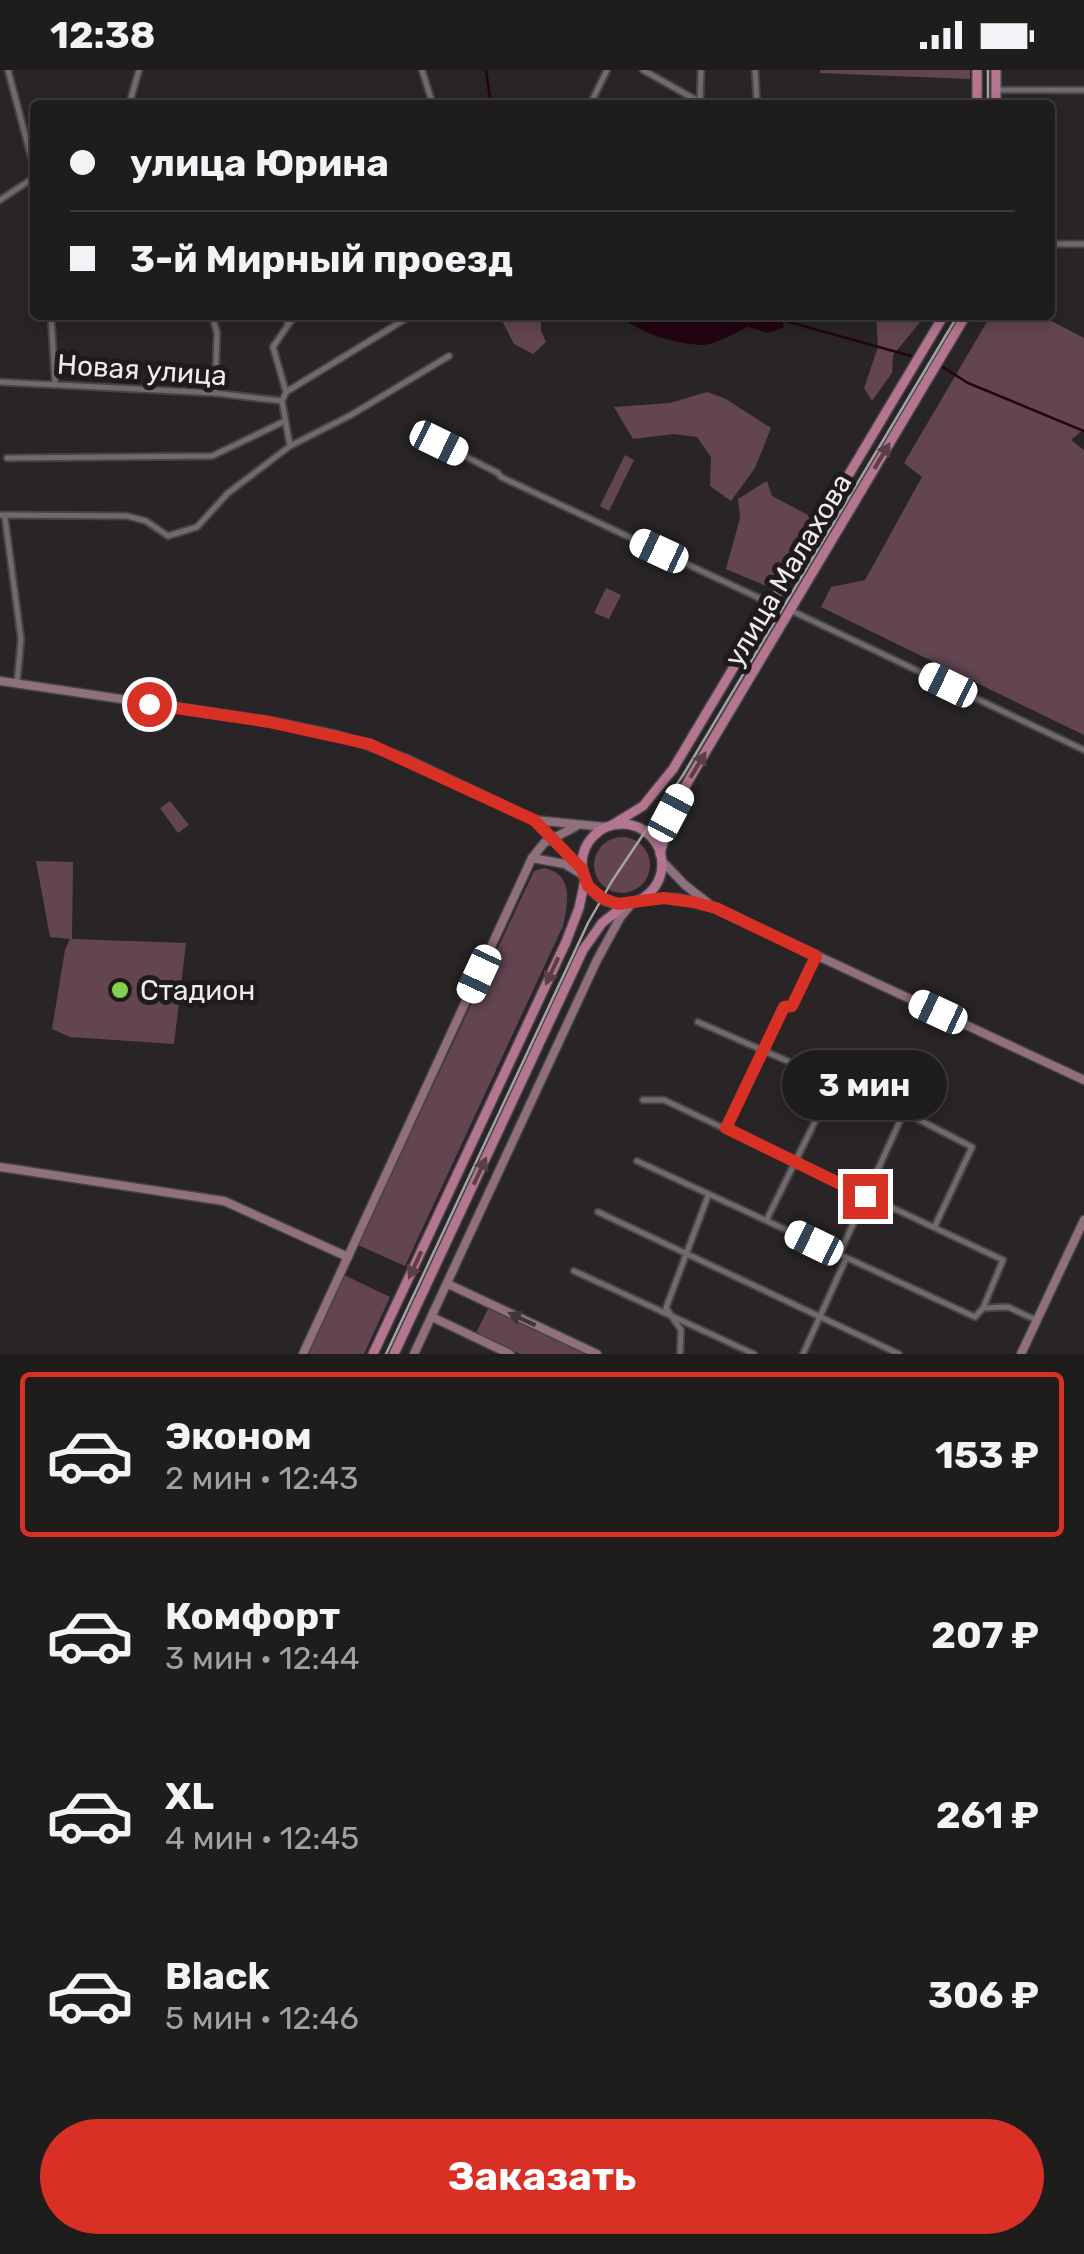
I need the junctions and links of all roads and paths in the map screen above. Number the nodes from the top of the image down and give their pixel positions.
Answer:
1 (8, 70) edge
2 (139, 70) edge
3 (422, 70) edge
4 (607, 70) edge
5 (643, 70) edge
6 (701, 70) edge
7 (755, 70) edge
8 (977, 70) edge
9 (996, 70) edge
10 (996, 90) junction
11 (1084, 90) edge
12 (134, 100) edge
13 (431, 100) edge
14 (592, 100) edge
15 (698, 100) edge
16 (703, 100) edge
17 (756, 100) edge
18 (976, 100) edge
19 (996, 100) edge
20 (30, 156) edge
21 (30, 179) edge
22 (0, 200) edge
23 (1055, 244) edge
24 (1084, 244) edge
25 (51, 320) edge
26 (213, 320) edge
27 (286, 320) edge
28 (292, 320) edge
29 (404, 320) edge
30 (941, 320) edge
31 (963, 320) edge
32 (288, 325) junction
33 (449, 356) dead end
34 (0, 382) edge
35 (55, 383) junction
36 (286, 392) junction
37 (215, 393) junction
38 (282, 400) junction
39 (284, 421) junction
40 (439, 443) dead end
41 (290, 446) junction
42 (6, 458) dead end
43 (3, 516) edge
44 (772, 604) junction
45 (790, 610) junction
46 (0, 682) edge
47 (17, 684) junction
48 (1084, 750) edge
49 (534, 820) junction
50 (576, 826) junction
51 (609, 826) junction
52 (553, 838) junction
53 (661, 857) junction
54 (532, 858) junction
55 (583, 874) junction
56 (634, 901) junction
57 (716, 908) junction
58 (816, 956) junction
59 (698, 1022) dead end
60 (764, 1050) junction
61 (1084, 1080) edge
62 (834, 1082) junction
63 (642, 1100) dead end
64 (904, 1112) junction
65 (726, 1128) junction
66 (636, 1162) dead end
67 (795, 1162) junction
68 (0, 1167) edge
69 (708, 1196) junction
70 (865, 1196) junction
71 (598, 1212) dead end
72 (766, 1220) junction
73 (1084, 1220) edge
74 (936, 1226) junction
75 (684, 1253) junction
76 (838, 1254) junction
77 (348, 1257) junction
78 (846, 1260) junction
79 (574, 1271) dead end
80 (448, 1284) junction
81 (983, 1308) junction
82 (666, 1311) junction
83 (432, 1318) junction
84 (820, 1318) junction
85 (1036, 1320) junction
86 (303, 1354) edge
87 (374, 1354) edge
88 (394, 1354) edge
89 (414, 1354) edge
90 (510, 1354) edge
91 (597, 1354) edge
92 (680, 1354) edge
93 (754, 1354) edge
94 (803, 1354) edge
95 (899, 1354) edge
96 (1021, 1354) edge

1 - 20 street
2 - 12 street
3 - 13 street
4 - 14 street
5 - 15 street
6 - 16 street
7 - 17 street
8 - 18 main road
9 - 10 main road
10 - 11 street
10 - 19 main road
21 - 22 street
23 - 24 street
25 - 35 street
26 - 37 street
27 - 32 street
28 - 32 street
29 - 36 street
30 - 44 main road, улица Малахова
45 -> 31 main road, улица Малахова
32 - 36 street
33 - 41 street
34 - 35 street, Новая улица
35 - 37 street, Новая улица
36 - 38 street
37 - 38 street, Новая улица
38 - 39 street
39 - 41 street
39 - 42 street
40 - 44 street
41 - 43 street
43 - 47 street
44 - 51 main road, улица Малахова
45 - 48 street
53 -> 45 main road, улица Малахова
46 - 47 street
47 - 49 street
49 - 50 street
49 - 52 street
50 - 51 street
50 - 52 street
51 - 53 main road
51 - 55 main road
52 - 54 street
52 - 55 street
53 - 56 main road
53 - 57 street
54 - 55 street
54 - 77 street
55 - 56 main road
55 -> 87 main road
56 - 57 street
56 - 80 street
88 -> 56 main road
57 - 58 street
58 - 60 street
58 - 61 street
59 - 60 street
60 - 62 street
60 - 65 street
62 - 64 street
62 - 67 street
63 - 65 street
64 - 70 street
64 - 74 street
65 - 67 street
66 - 69 street
67 - 70 street
67 - 72 street
68 - 77 street
69 - 72 street
69 - 75 street
70 - 74 street
70 - 76 street
71 - 75 street
72 - 76 street
73 - 85 street
74 - 81 street
75 - 82 street
75 - 84 street
76 - 78 street
77 - 86 street
78 - 81 street
78 - 84 street
79 - 82 street
80 - 83 street
91 -> 80 street
81 - 85 street
82 - 92 street
82 - 93 street
83 - 89 street
83 - 90 street
84 - 94 street
84 - 95 street
85 - 96 street

